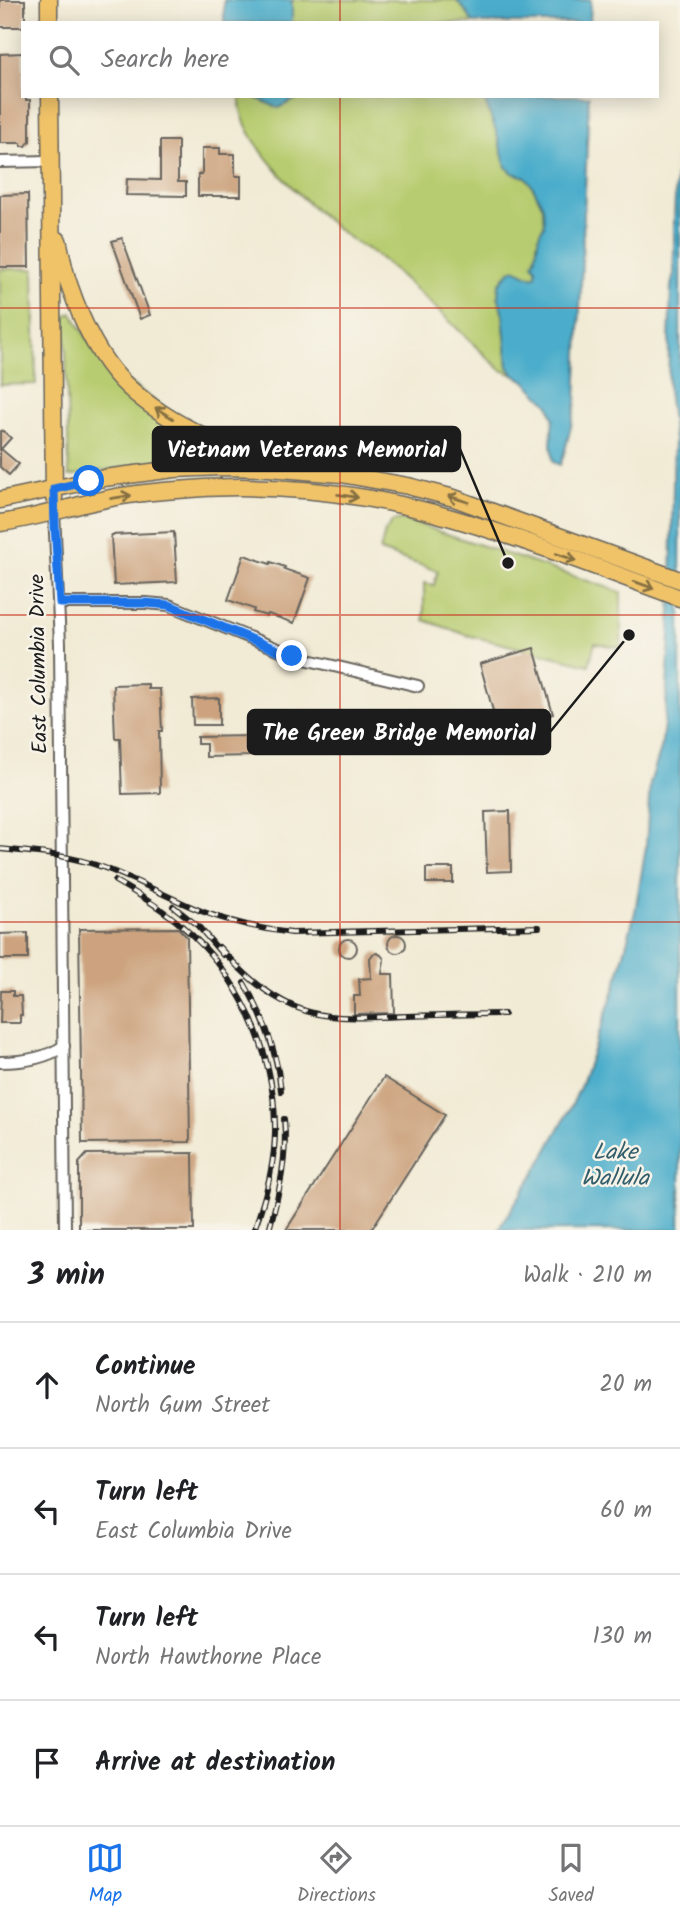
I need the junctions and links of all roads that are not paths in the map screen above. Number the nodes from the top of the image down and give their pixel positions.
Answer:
1 (49, 0) edge
2 (49, 21) edge
3 (50, 98) edge
4 (51, 161) junction
5 (0, 162) edge
6 (52, 214) junction
7 (293, 469) junction
8 (54, 489) junction
9 (0, 500) edge
10 (54, 511) junction
11 (0, 523) edge
12 (680, 579) edge
13 (680, 597) edge
14 (60, 603) junction
15 (418, 686) dead end
16 (64, 1046) junction
17 (0, 1062) edge
18 (65, 1230) edge

1 - 2 main road
3 - 4 main road, East Columbia Drive
4 - 5 street
4 - 6 main road, East Columbia Drive
7 -> 6 main road
6 - 8 main road, East Columbia Drive
7 - 8 main road
12 -> 7 main road
8 - 9 main road
8 - 10 main road, East Columbia Drive
10 - 11 main road
10 -> 13 main road
10 - 14 street, East Columbia Drive
14 - 15 street
14 - 16 street, East Columbia Drive
16 - 17 street
16 - 18 street, East Columbia Drive

